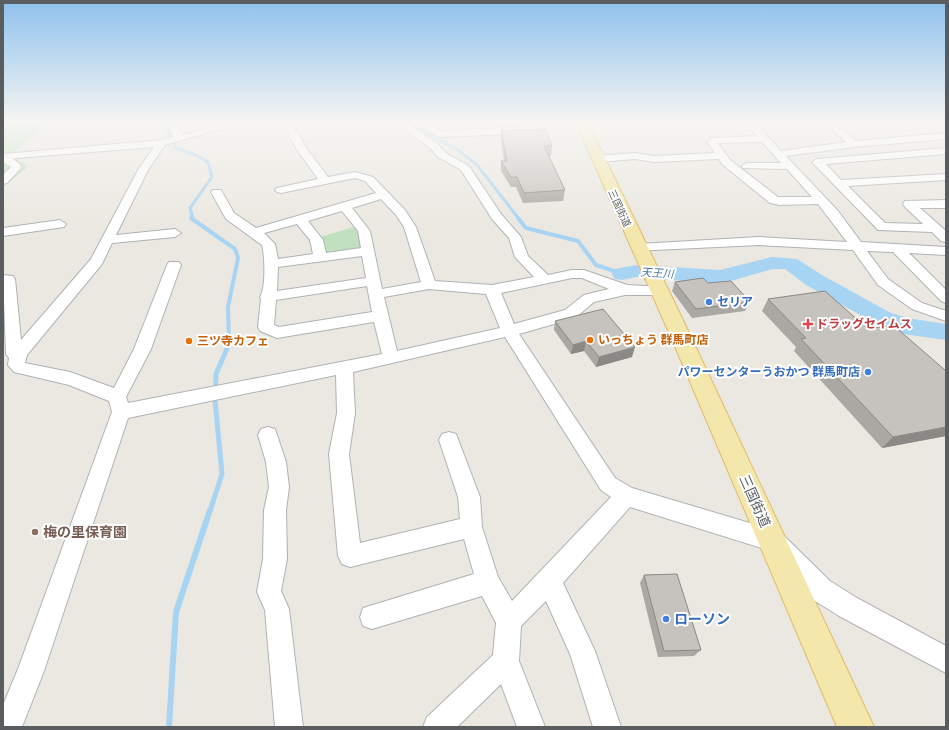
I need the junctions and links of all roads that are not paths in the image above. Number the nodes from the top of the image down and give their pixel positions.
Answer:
1 (4, 157) edge
2 (152, 157) edge
3 (307, 157) edge
4 (446, 157) edge
5 (622, 157) edge
6 (642, 157) edge
7 (698, 157) edge
8 (723, 157) edge
9 (782, 157) edge
10 (876, 157) edge
11 (931, 157) edge
12 (598, 159) joint
13 (940, 162) dead end
14 (747, 166) dead end
15 (790, 166) junction
16 (946, 177) edge
17 (324, 180) junction
18 (3, 181) edge
19 (839, 183) junction
20 (280, 190) dead end
21 (217, 192) dead end
22 (383, 195) junction
23 (822, 200) junction
24 (946, 204) edge
25 (344, 206) junction
26 (301, 220) junction
27 (60, 224) dead end
28 (934, 228) junction
29 (3, 232) edge
30 (255, 232) junction
31 (175, 233) dead end
32 (946, 238) edge
33 (108, 240) junction
34 (857, 246) junction
35 (639, 248) junction
36 (896, 248) junction
37 (368, 251) junction
38 (946, 251) edge
39 (320, 258) junction
40 (272, 264) junction
41 (174, 265) dead end
42 (653, 278) junction
43 (3, 279) edge
44 (544, 279) junction
45 (429, 285) junction
46 (375, 288) junction
47 (492, 290) junction
48 (626, 290) junction
49 (267, 297) junction
50 (946, 298) edge
51 (380, 316) junction
52 (946, 316) edge
53 (509, 331) junction
54 (12, 354) edge
55 (391, 358) junction
56 (344, 368) junction
57 (119, 404) junction
58 (268, 434) dead end
59 (449, 440) dead end
60 (626, 496) junction
61 (471, 527) junction
62 (772, 540) junction
63 (549, 581) junction
64 (488, 582) junction
65 (372, 617) dead end
66 (509, 621) junction
67 (946, 660) edge
68 (506, 661) junction
69 (607, 726) dead end
70 (8, 727) edge
71 (289, 727) edge
72 (437, 727) edge
73 (531, 727) edge
74 (856, 727) edge

1 - 18 street
2 - 33 street
3 - 17 street
4 - 44 street
5 - 12 street
6 - 7 street
8 - 23 street
9 - 15 street
10 - 19 street
11 - 13 street
12 - 35 main road, 三国街道
14 - 15 street
15 - 23 street
16 - 19 street
17 - 20 street
17 - 22 street
19 - 28 street
21 - 30 street
22 - 25 street
22 - 45 street
23 - 34 street
24 - 28 street
25 - 26 street
25 - 37 street
26 - 30 street
26 - 39 street
27 - 29 street
28 - 32 street
30 - 40 street
31 - 33 street
33 - 54 street
34 - 35 street
34 - 36 street
34 - 52 street
35 - 42 main road, 三国街道
36 - 38 street
36 - 50 street
37 - 39 street
37 - 46 street
39 - 40 street
40 - 49 street
41 - 57 street
42 - 48 street
42 - 62 main road, 三国街道
43 - 54 street
44 - 47 street
44 - 48 street
45 - 46 street
45 - 47 street
46 - 49 street
46 - 51 street
47 - 53 street
48 - 53 street
49 - 51 street
51 - 55 street
53 - 55 street
53 - 60 street
54 - 57 street
55 - 56 street
56 - 57 street
56 - 61 street
57 - 70 street
58 - 71 street
59 - 61 street
60 - 62 street
60 - 63 street
61 - 64 street
62 - 67 street
62 - 74 main road, 三国街道
63 - 66 street
63 - 69 street
64 - 65 street
64 - 66 street
66 - 68 street
68 - 72 street
68 - 73 street

